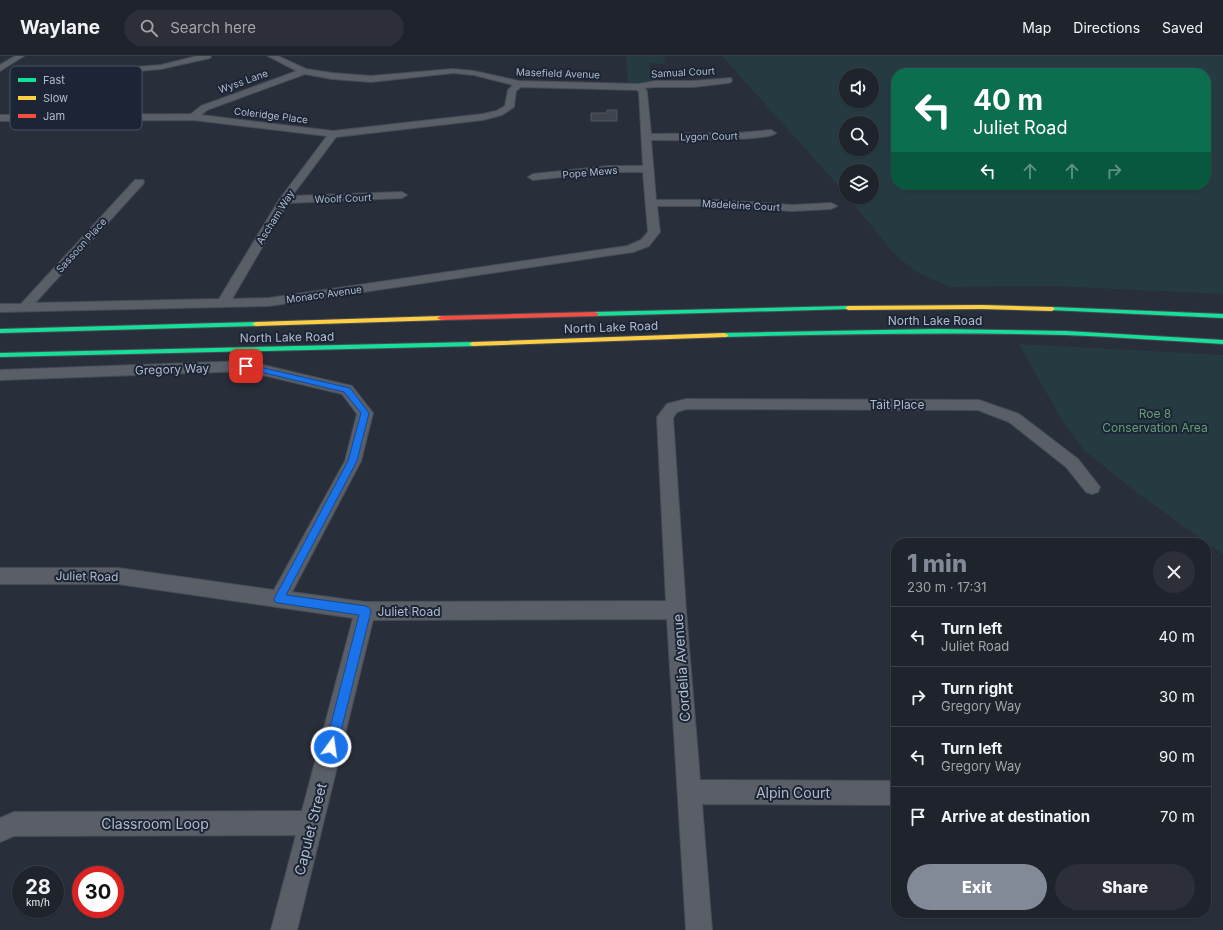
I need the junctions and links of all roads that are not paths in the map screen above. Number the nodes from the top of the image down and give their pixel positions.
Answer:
1 (20, 56) edge
2 (207, 56) edge
3 (272, 56) edge
4 (0, 69) edge
5 (142, 69) edge
6 (304, 71) junction
7 (728, 80) dead end
8 (519, 84) junction
9 (639, 87) junction
10 (142, 117) edge
11 (193, 117) junction
12 (0, 118) edge
13 (10, 118) edge
14 (771, 133) dead end
15 (333, 134) junction
16 (646, 137) junction
17 (648, 169) junction
18 (533, 177) dead end
19 (138, 182) dead end
20 (402, 195) dead end
21 (284, 200) junction
22 (651, 203) junction
23 (831, 206) dead end
24 (223, 303) junction
25 (0, 308) edge
26 (24, 308) junction
27 (1223, 316) edge
28 (0, 331) edge
29 (1223, 342) edge
30 (0, 356) edge
31 (0, 375) edge
32 (672, 408) joint
33 (1092, 487) dead end
34 (0, 576) edge
35 (279, 599) junction
36 (676, 610) junction
37 (366, 611) junction
38 (690, 792) junction
39 (891, 793) edge
40 (312, 823) junction
41 (0, 830) edge
42 (284, 930) edge
43 (699, 930) edge

1 - 4 street
2 - 5 street
3 - 6 street, Masefield Avenue
6 - 8 street, Masefield Avenue
6 - 11 street, Wyss Lane
7 - 9 street, Samual Court
8 - 9 street, Masefield Avenue
8 - 15 street, Coleridge Place
9 - 16 street
10 - 11 street, Coleridge Place
11 - 15 street, Coleridge Place
12 - 13 street, Coleridge Place
14 - 16 street, Lygon Court
15 - 21 street, Ascham Way
16 - 17 street
17 - 18 street, Pope Mews
17 - 22 street
19 - 26 street, Sassoon Place
20 - 21 street, Woolf Court
21 - 24 street, Ascham Way
22 - 23 street, Madeleine Court
22 - 24 street, Monaco Avenue
24 - 26 street, Monaco Avenue
25 - 26 street, Monaco Avenue
27 - 28 main road, North Lake Road
29 - 30 main road, North Lake Road
31 - 35 street, Gregory Way
32 - 33 street, Tait Place
32 - 36 street, Cordelia Avenue
34 - 35 street, Juliet Road
35 - 37 street, Juliet Road
36 - 37 street, Juliet Road
36 - 38 street, Cordelia Avenue
37 - 40 street, Capulet Street
38 - 39 street, Alpin Court
38 - 43 street, Cordelia Avenue
40 - 41 street, Classroom Loop
40 - 42 street, Capulet Street

